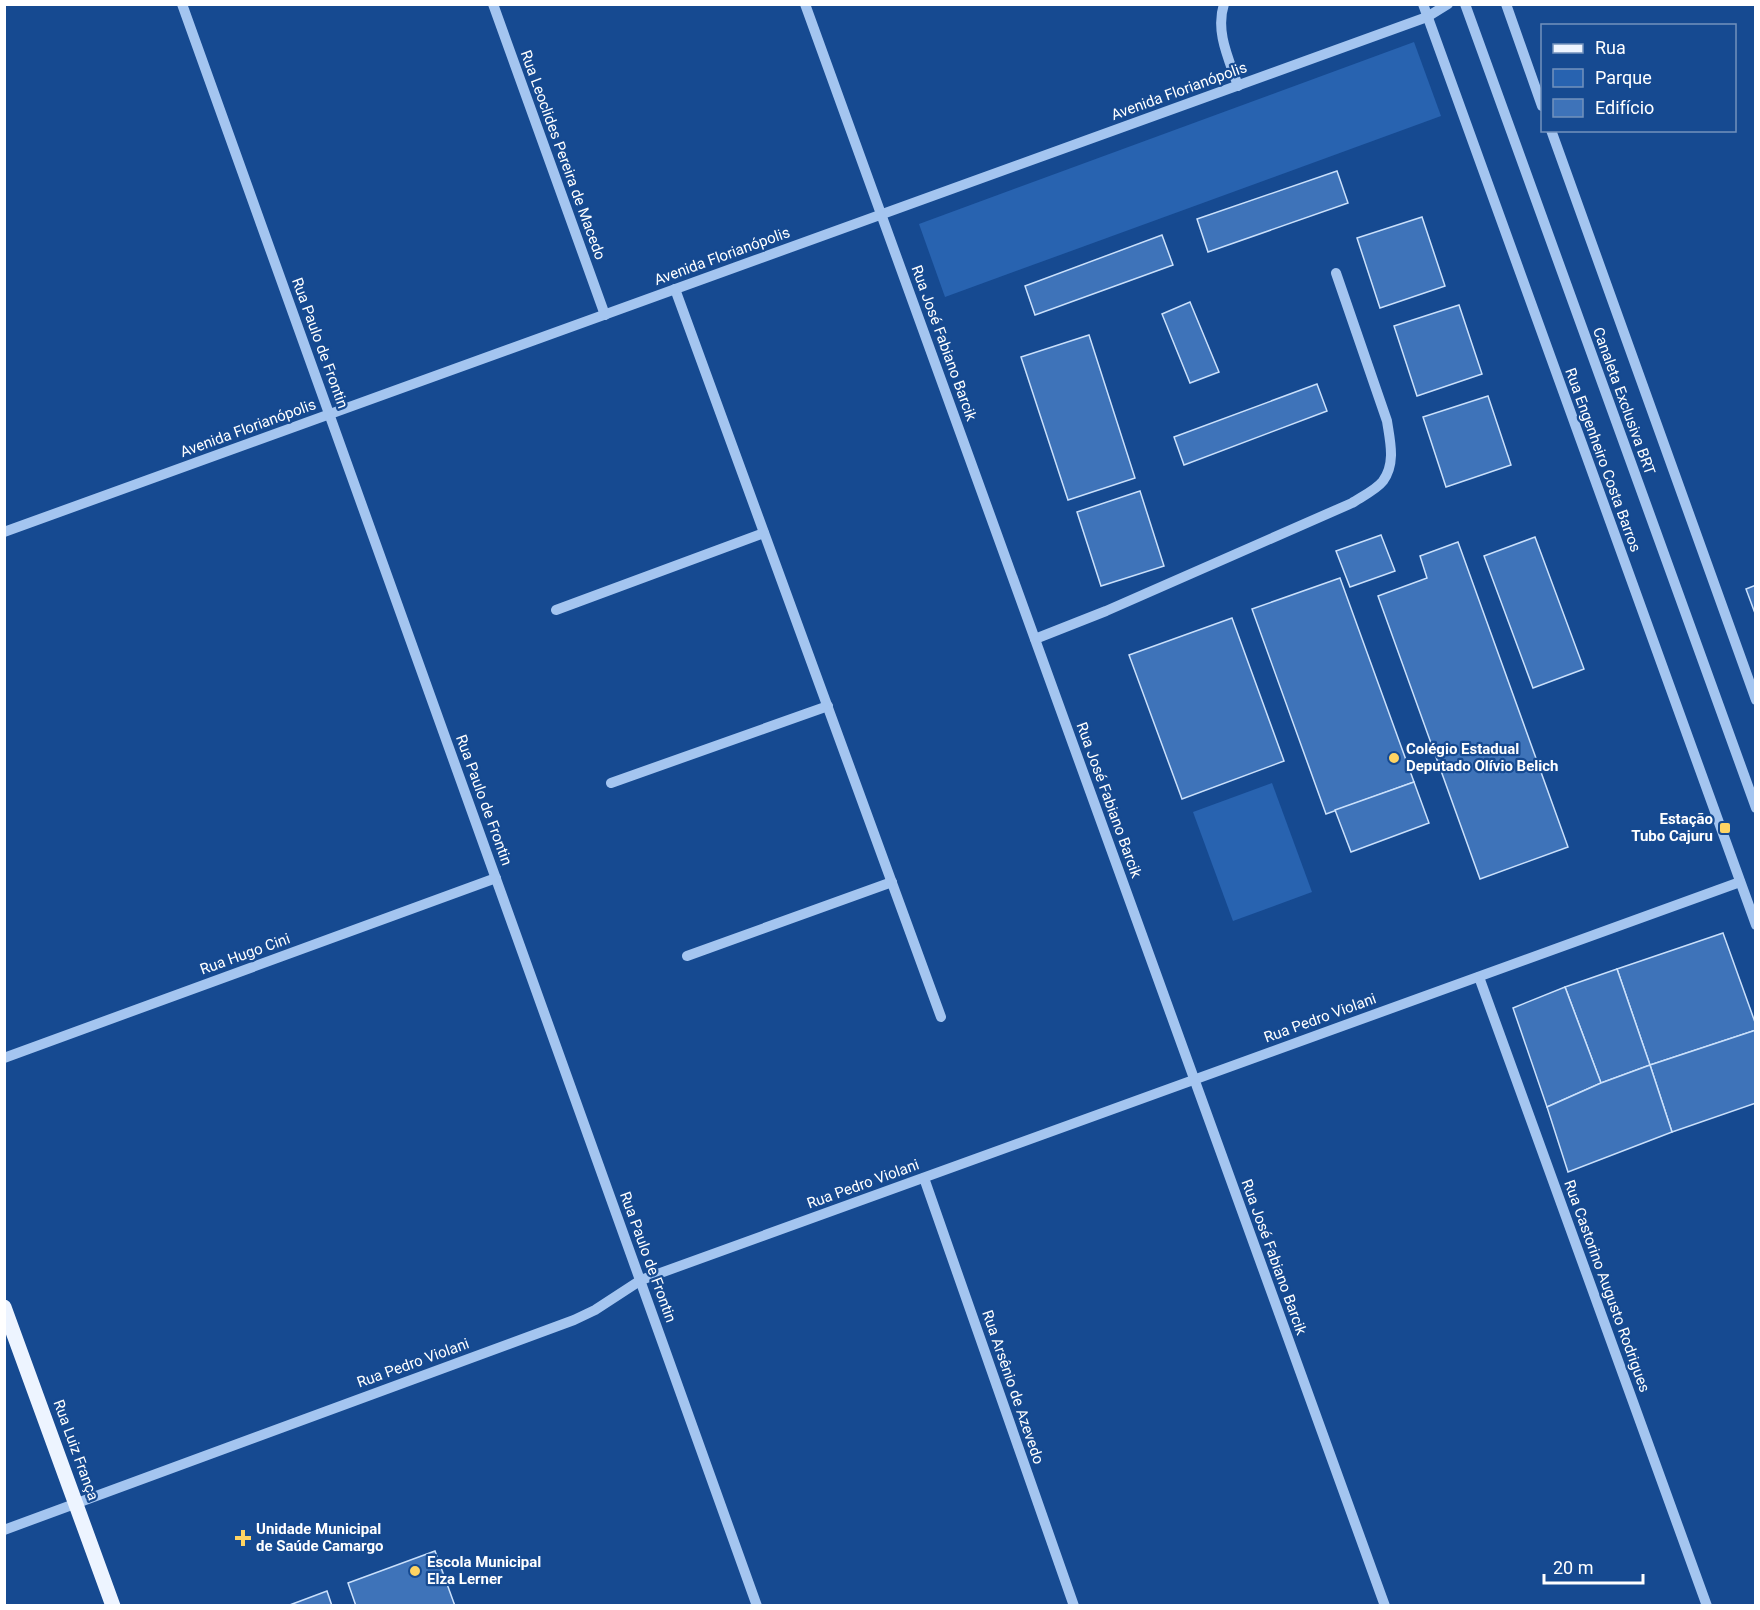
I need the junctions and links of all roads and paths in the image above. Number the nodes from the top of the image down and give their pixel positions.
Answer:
1 (182, 4) edge
2 (493, 4) edge
3 (805, 4) edge
4 (1224, 4) edge
5 (1423, 4) edge
6 (1448, 4) edge
7 (1465, 4) edge
8 (1506, 4) edge
9 (1427, 17) junction
10 (1238, 86) junction
11 (1541, 103) edge
12 (1552, 132) edge
13 (881, 214) junction
14 (1336, 273) dead end
15 (675, 289) junction
16 (605, 315) junction
17 (330, 414) junction
18 (4, 532) edge
19 (764, 532) junction
20 (556, 610) dead end
21 (1035, 639) junction
22 (1755, 700) edge
23 (828, 706) junction
24 (611, 783) dead end
25 (1755, 808) edge
26 (496, 878) junction
27 (892, 882) junction
28 (1740, 882) junction
29 (1755, 925) edge
30 (687, 956) dead end
31 (1479, 977) junction
32 (941, 1017) dead end
33 (4, 1058) edge
34 (1194, 1080) junction
35 (924, 1178) junction
36 (640, 1280) junction
37 (4, 1307) edge
38 (76, 1504) junction
39 (4, 1530) edge
40 (113, 1605) edge
41 (757, 1605) edge
42 (1074, 1605) edge
43 (1385, 1605) edge
44 (1707, 1605) edge

1 - 17 street, Rua Paulo de Frontin
2 - 16 street, Rua Leoclides Pereira de Macedo
3 - 13 street, Rua José Fabiano Barcik
4 - 10 street
5 - 9 street, Rua Engenheiro Costa Barros
6 - 9 street, Avenida Florianópolis
7 - 25 street, Canaleta Exclusiva BRT
8 - 11 street
9 - 10 street, Avenida Florianópolis
9 - 28 street, Rua Engenheiro Costa Barros
10 - 13 street, Avenida Florianópolis
12 - 22 street
13 - 15 street, Avenida Florianópolis
13 - 21 street, Rua José Fabiano Barcik
14 - 21 street
15 - 16 street, Avenida Florianópolis
15 - 19 street
16 - 17 street, Avenida Florianópolis
17 - 18 street, Avenida Florianópolis
17 - 26 street, Rua Paulo de Frontin
19 - 20 street
19 - 23 street
21 - 34 street, Rua José Fabiano Barcik
23 - 24 street
23 - 27 street
26 - 33 street, Rua Hugo Cini
26 - 36 street, Rua Paulo de Frontin
27 - 30 street
27 - 32 street
28 - 29 street, Rua Engenheiro Costa Barros
28 - 31 street, Rua Pedro Violani
31 - 34 street, Rua Pedro Violani
31 - 44 street, Rua Castorino Augusto Rodrigues
34 - 35 street, Rua Pedro Violani
34 - 43 street, Rua José Fabiano Barcik
35 - 36 street, Rua Pedro Violani
35 - 42 street, Rua Arsênio de Azevedo
36 - 38 street, Rua Pedro Violani
36 - 41 street, Rua Paulo de Frontin
37 - 38 main road, Rua Luiz França
38 - 39 street, Rua Pedro Violani
38 - 40 main road, Rua Luiz França

